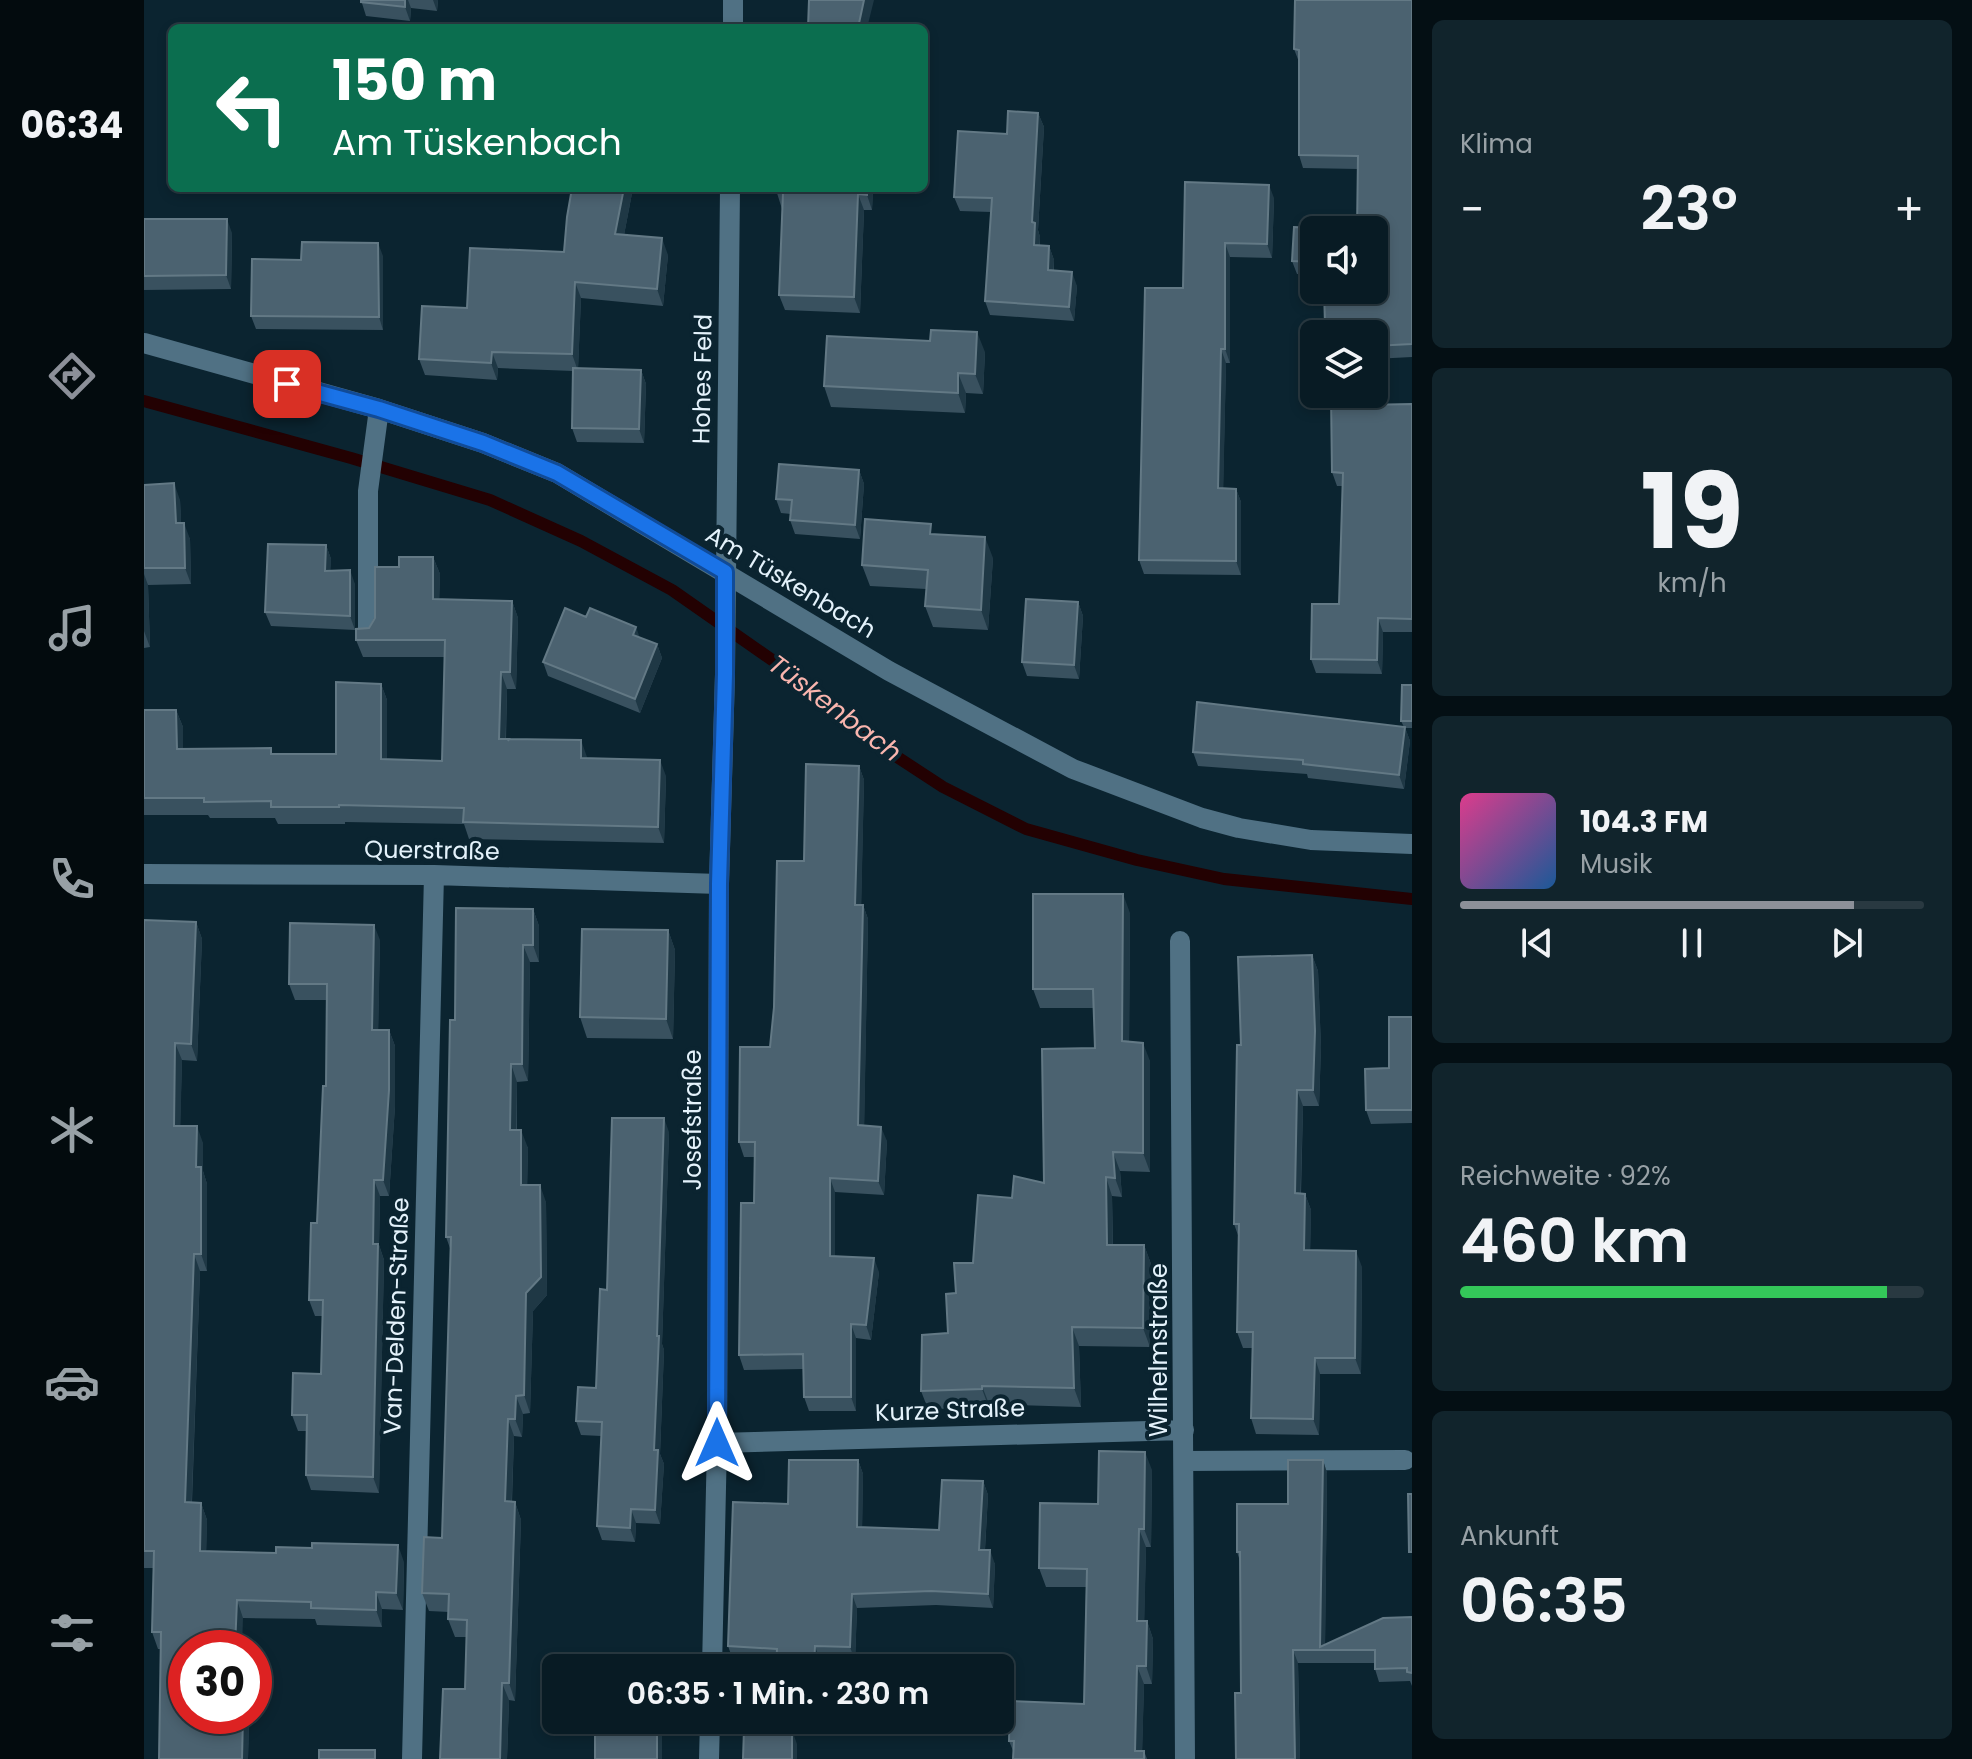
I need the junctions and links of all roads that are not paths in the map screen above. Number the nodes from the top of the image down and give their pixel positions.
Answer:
1 (733, 0) edge
2 (733, 24) edge
3 (730, 192) edge
4 (144, 343) edge
5 (379, 409) junction
6 (725, 580) junction
7 (368, 634) edge
8 (1412, 844) edge
9 (144, 874) edge
10 (434, 875) junction
11 (719, 884) junction
12 (1180, 941) dead end
13 (1184, 1430) junction
14 (717, 1443) junction
15 (1405, 1460) dead end
16 (1184, 1461) junction
17 (712, 1654) edge
18 (710, 1734) edge
19 (412, 1759) edge
20 (709, 1759) edge
21 (1185, 1759) edge

1 - 2 street
3 - 6 street, Hohes Feld
4 - 5 street, Am Tüskenbach
5 - 6 street, Am Tüskenbach
5 - 7 street
6 - 8 street, Am Tüskenbach
6 - 11 street, Josefstraße
9 - 10 street, Querstraße
10 - 11 street, Querstraße
10 - 19 street, Van-Delden-Straße
11 - 14 street, Josefstraße
12 - 13 street, Wilhelmstraße
13 - 14 street, Kurze Straße
13 - 16 street, Wilhelmstraße
14 - 17 street, Josefstraße
15 - 16 street
16 - 21 street, Wilhelmstraße
18 - 20 street

